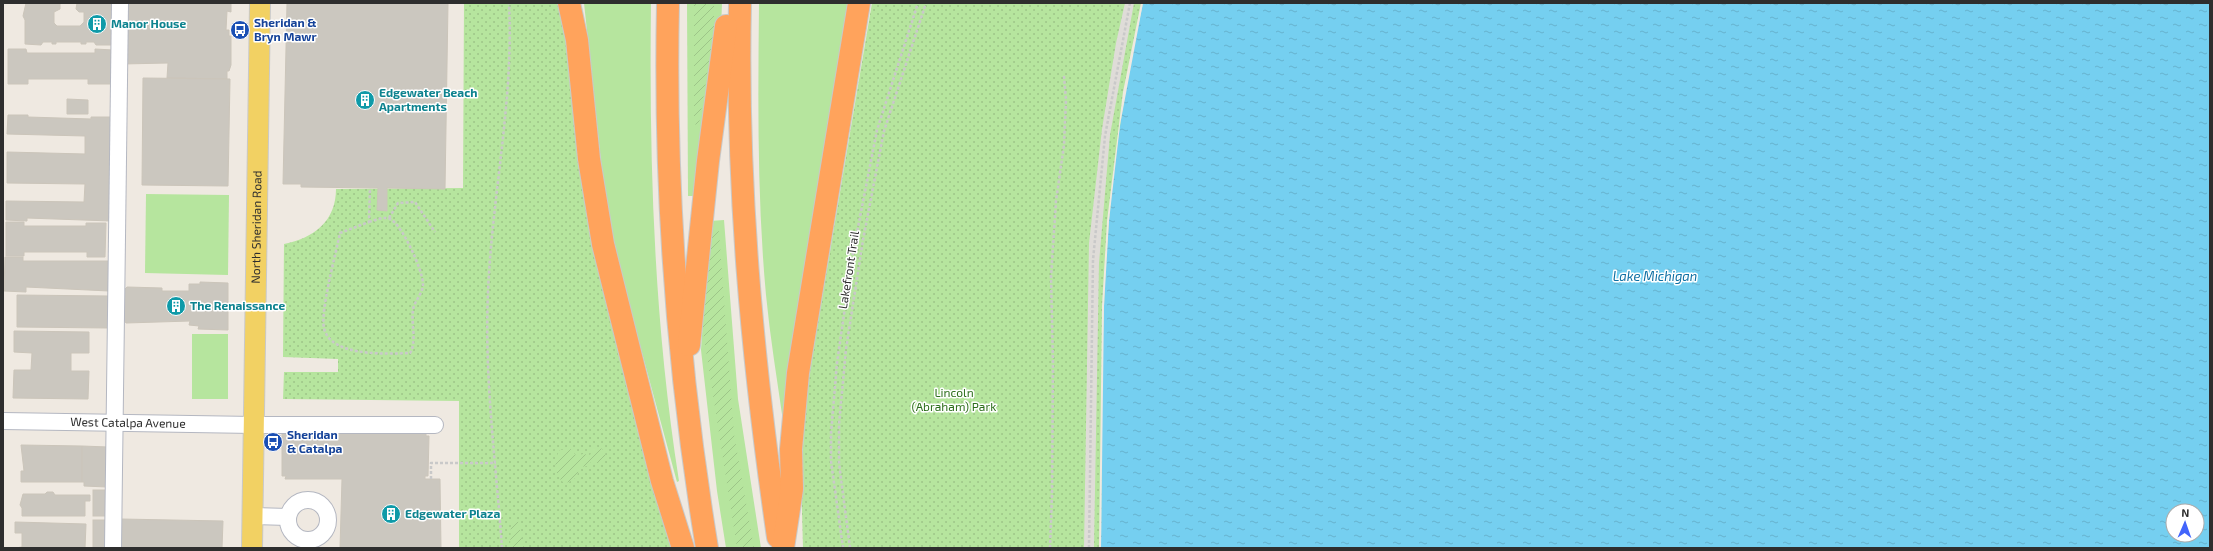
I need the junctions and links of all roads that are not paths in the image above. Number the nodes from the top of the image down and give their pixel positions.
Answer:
1 (120, 3) edge
2 (260, 3) edge
3 (569, 3) edge
4 (668, 3) edge
5 (727, 3) edge
6 (740, 3) edge
7 (859, 3) edge
8 (685, 392) junction
9 (3, 421) edge
10 (115, 423) junction
11 (254, 425) junction
12 (435, 425) dead end
13 (252, 516) junction
14 (288, 517) dead end
15 (113, 548) edge
16 (252, 548) edge
17 (683, 548) edge
18 (707, 548) edge
19 (781, 548) edge

1 - 10 street
2 - 11 main road, North Sheridan Road
3 - 17 highway
4 - 8 highway
5 - 8 highway
6 - 19 highway
7 - 19 highway
8 - 18 highway
9 - 10 street, West Catalpa Avenue
10 - 11 street, West Catalpa Avenue
10 - 15 street
11 - 12 street, West Catalpa Avenue
11 - 13 main road, North Sheridan Road
13 - 14 street
13 - 16 main road, North Sheridan Road

